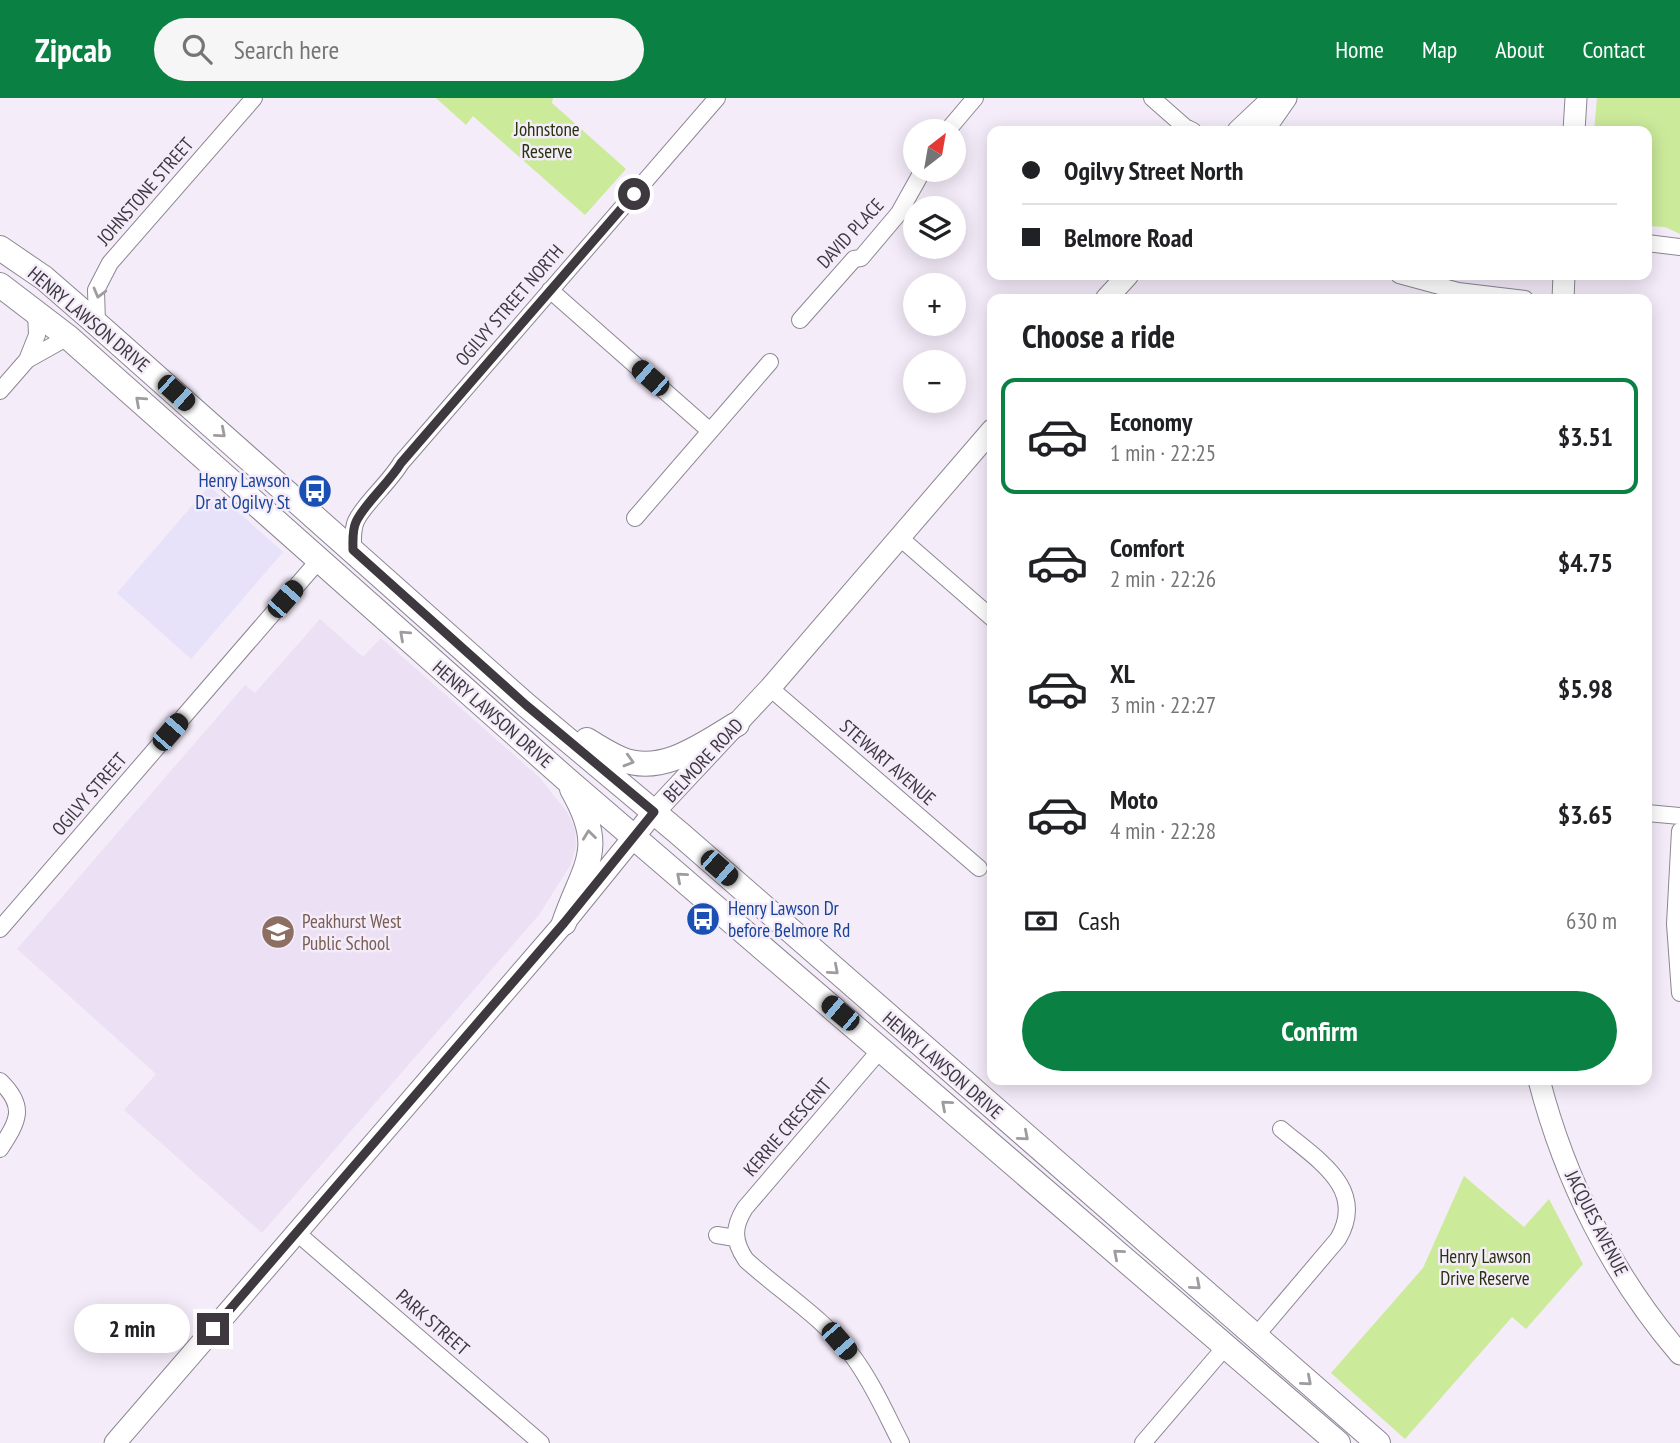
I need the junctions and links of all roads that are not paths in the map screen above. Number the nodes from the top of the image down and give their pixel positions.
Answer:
1 (254, 98) edge
2 (717, 98) edge
3 (975, 98) edge
4 (1152, 98) edge
5 (1273, 98) edge
6 (1286, 98) edge
7 (1577, 98) edge
8 (957, 119) edge
9 (1184, 126) edge
10 (1243, 126) edge
11 (1266, 126) edge
12 (1574, 126) edge
13 (916, 182) edge
14 (1652, 244) edge
15 (1680, 247) edge
16 (0, 248) edge
17 (1123, 280) edge
18 (1419, 280) edge
19 (0, 285) edge
20 (550, 290) junction
21 (1110, 294) edge
22 (1488, 294) edge
23 (36, 312) junction
24 (800, 320) dead end
25 (97, 324) junction
26 (68, 337) junction
27 (27, 360) junction
28 (770, 362) dead end
29 (1, 386) edge
30 (710, 431) junction
31 (987, 436) edge
32 (635, 519) dead end
33 (900, 537) junction
34 (353, 550) junction
35 (319, 560) junction
36 (987, 614) edge
37 (769, 688) junction
38 (526, 705) junction
39 (737, 724) junction
40 (565, 778) junction
41 (654, 812) junction
42 (1652, 813) edge
43 (1680, 816) edge
44 (1680, 831) edge
45 (635, 837) junction
46 (979, 868) dead end
47 (564, 923) junction
48 (0, 929) edge
49 (1680, 993) edge
50 (881, 1049) junction
51 (0, 1081) edge
52 (1540, 1085) edge
53 (1281, 1129) dead end
54 (0, 1149) edge
55 (297, 1233) junction
56 (717, 1235) dead end
57 (735, 1238) junction
58 (1255, 1336) junction
59 (1226, 1346) junction
60 (1680, 1354) edge
61 (115, 1443) edge
62 (541, 1443) edge
63 (901, 1443) edge
64 (1143, 1443) edge
65 (1338, 1443) edge
66 (1378, 1443) edge

1 -> 25 street, JOHNSTONE STREET
2 - 20 street, OGILVY STREET NORTH
3 - 8 street
4 - 9 street
5 - 10 main road
6 - 11 main road
7 - 12 main road
13 - 24 street, DAVID PLACE
14 - 15 street
16 - 25 main road, HENRY LAWSON DRIVE
17 - 21 main road
18 - 22 street
19 - 23 main road, HENRY LAWSON DRIVE
20 - 30 street
20 - 34 street, OGILVY STREET NORTH
23 - 26 main road, HENRY LAWSON DRIVE
23 - 27 street
25 -> 34 main road, HENRY LAWSON DRIVE
26 - 27 street
35 -> 26 main road, HENRY LAWSON DRIVE
27 - 29 street
28 - 30 street
30 - 32 street
31 - 33 main road, BELMORE ROAD
33 - 36 street
33 - 37 main road, BELMORE ROAD
34 - 38 main road, HENRY LAWSON DRIVE
40 -> 35 main road, HENRY LAWSON DRIVE
35 - 48 street, OGILVY STREET
37 - 39 main road, BELMORE ROAD
37 - 46 street, STEWART AVENUE
38 -> 39 main road
38 - 41 main road, HENRY LAWSON DRIVE
39 - 41 main road, BELMORE ROAD
40 - 45 main road, HENRY LAWSON DRIVE
47 -> 40 main road
41 - 45 main road, BELMORE ROAD
41 -> 58 main road, HENRY LAWSON DRIVE
42 - 43 street
44 - 49 street
45 - 47 main road, BELMORE ROAD
50 -> 45 main road, HENRY LAWSON DRIVE
47 - 55 main road, BELMORE ROAD
50 - 57 street, KERRIE CRESCENT
59 -> 50 main road, HENRY LAWSON DRIVE
51 - 54 street
52 - 60 main road, JACQUES AVENUE
53 - 58 street
55 - 61 main road, BELMORE ROAD
55 - 62 street, PARK STREET
56 - 57 street
57 - 63 street
58 -> 66 main road, HENRY LAWSON DRIVE
59 - 64 street
59 - 65 main road, HENRY LAWSON DRIVE

